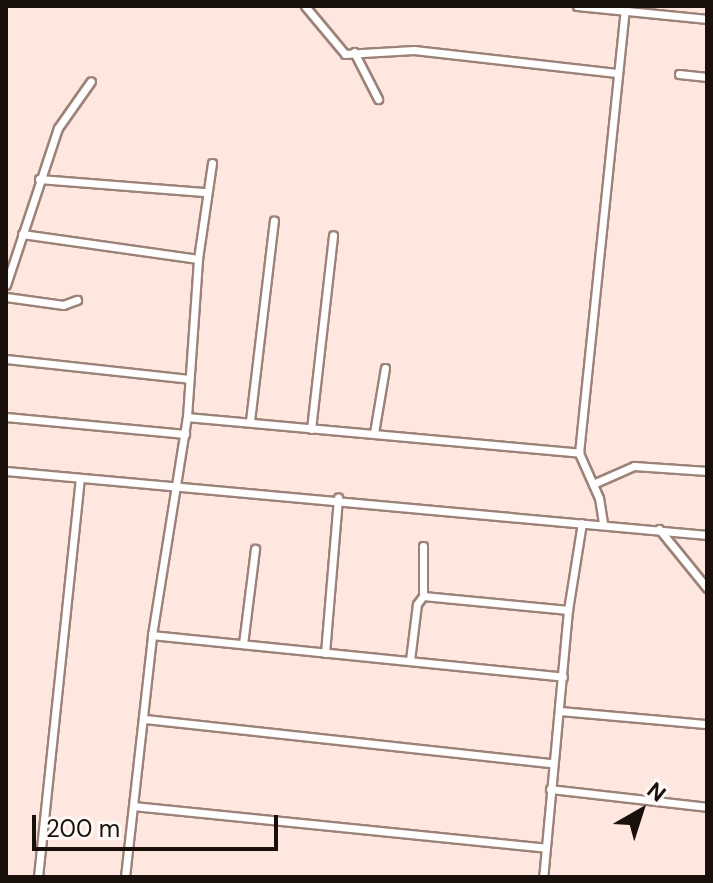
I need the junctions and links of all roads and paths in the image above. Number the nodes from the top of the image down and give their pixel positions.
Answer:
1 (305, 6) edge
2 (577, 6) edge
3 (625, 8) edge
4 (707, 19) edge
5 (354, 52) junction
6 (617, 73) junction
7 (679, 74) dead end
8 (707, 77) edge
9 (91, 81) dead end
10 (378, 99) dead end
11 (212, 163) dead end
12 (39, 179) junction
13 (206, 192) junction
14 (274, 220) dead end
15 (22, 234) junction
16 (333, 235) dead end
17 (198, 259) junction
18 (6, 285) edge
19 (6, 297) edge
20 (77, 300) dead end
21 (6, 359) edge
22 (385, 368) dead end
23 (189, 379) junction
24 (6, 417) edge
25 (187, 417) junction
26 (250, 421) junction
27 (311, 429) junction
28 (374, 433) junction
29 (185, 434) junction
30 (579, 453) junction
31 (6, 471) edge
32 (707, 471) edge
33 (80, 478) junction
34 (593, 484) junction
35 (173, 487) junction
36 (338, 498) junction
37 (582, 523) junction
38 (603, 523) junction
39 (659, 529) junction
40 (707, 535) edge
41 (423, 546) dead end
42 (255, 549) dead end
43 (707, 588) edge
44 (423, 596) junction
45 (568, 610) junction
46 (152, 635) junction
47 (243, 644) junction
48 (325, 653) junction
49 (410, 660) junction
50 (563, 677) junction
51 (560, 711) junction
52 (145, 719) junction
53 (707, 724) edge
54 (552, 763) junction
55 (550, 789) junction
56 (134, 806) junction
57 (707, 807) edge
58 (545, 848) junction
59 (38, 877) edge
60 (125, 877) edge
61 (543, 877) edge

1 - 5 street
2 - 3 street
3 - 4 street
3 - 6 street
5 - 6 street
5 - 10 street
6 - 30 street
7 - 8 street
9 - 12 street
11 - 13 street
12 - 13 street
12 - 15 street
13 - 17 street
14 - 26 street
15 - 17 street
15 - 18 street
16 - 27 street
17 - 23 street
19 - 20 street
21 - 23 street
22 - 28 street
23 - 25 street
24 - 29 street
25 - 26 street
25 - 29 street
26 - 27 street
27 - 28 street
28 - 30 street
29 - 35 street
30 - 34 street
31 - 33 street
32 - 34 street
33 - 35 street
33 - 59 street
34 - 38 street
35 - 36 street
35 - 46 street
36 - 37 street
36 - 48 street
37 - 38 street
37 - 45 street
38 - 39 street
39 - 40 street
39 - 43 street
41 - 44 street
42 - 47 street
44 - 45 street
44 - 49 street
45 - 50 street
46 - 47 street
46 - 52 street
47 - 48 street
48 - 49 street
49 - 50 street
50 - 51 street
51 - 53 street
51 - 54 street
52 - 54 street
52 - 56 street
54 - 55 street
55 - 57 street
55 - 58 street
56 - 58 street
56 - 60 street
58 - 61 street

